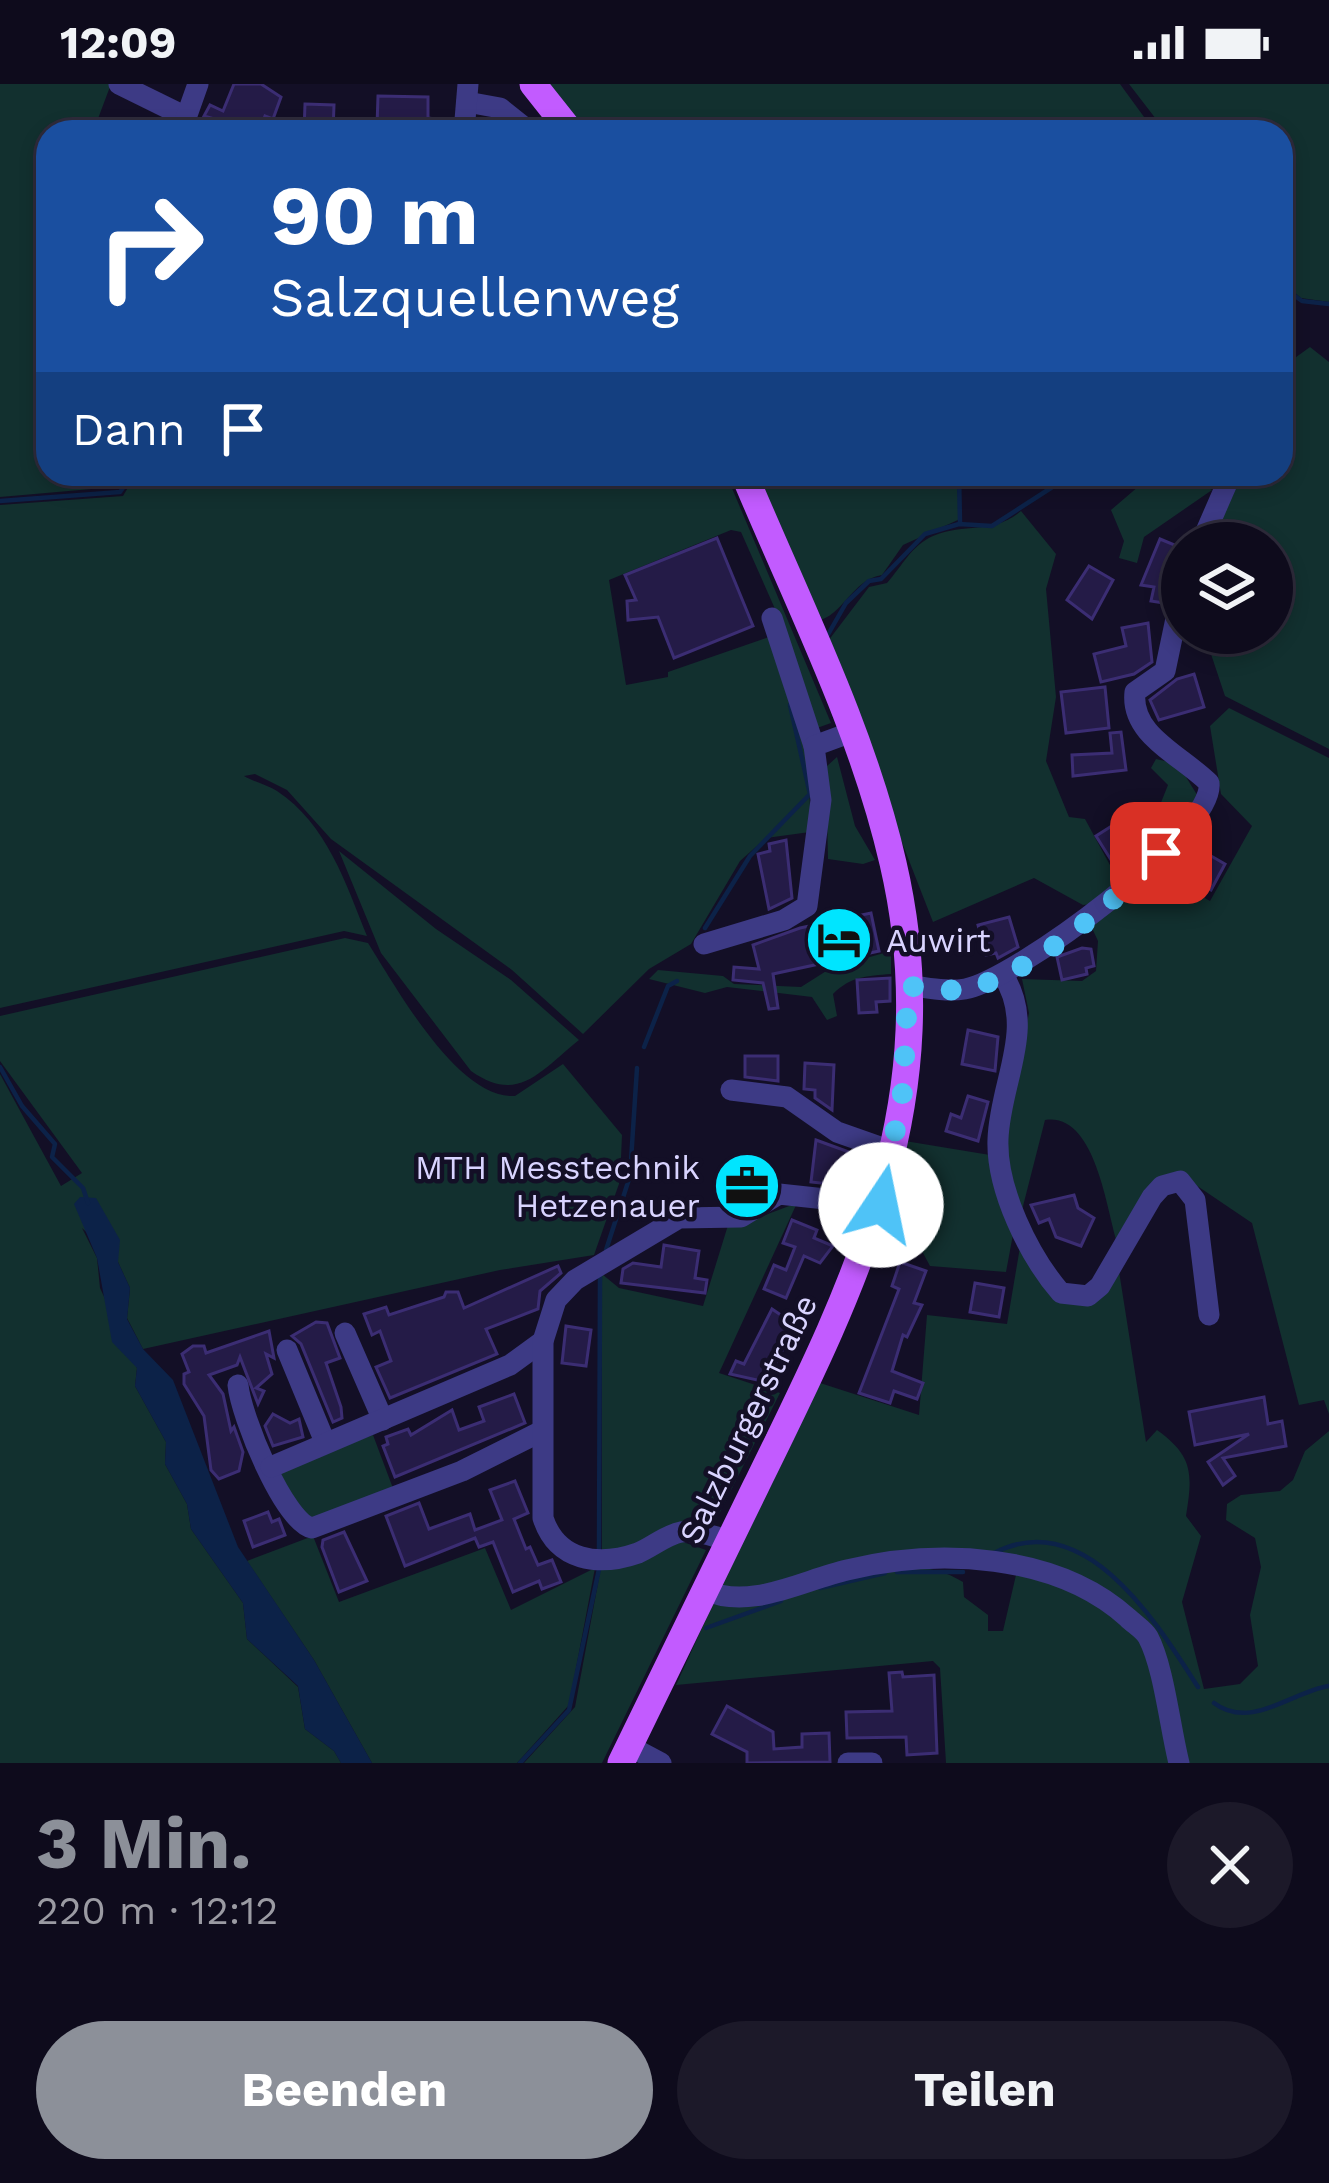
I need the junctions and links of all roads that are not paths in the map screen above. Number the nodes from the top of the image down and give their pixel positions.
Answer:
1 (119, 84) edge
2 (198, 84) edge
3 (533, 84) edge
4 (468, 93) edge
5 (177, 120) edge
6 (184, 120) edge
7 (515, 120) edge
8 (562, 120) edge
9 (749, 486) edge
10 (1226, 486) edge
11 (1210, 522) edge
12 (772, 618) dead end
13 (1169, 654) edge
14 (852, 732) junction
15 (814, 746) junction
16 (704, 944) dead end
17 (1003, 975) junction
18 (908, 986) junction
19 (730, 1090) dead end
20 (891, 1150) junction
21 (881, 1205) junction
22 (1209, 1315) dead end
23 (345, 1333) dead end
24 (544, 1341) junction
25 (286, 1350) dead end
26 (238, 1385) dead end
27 (382, 1420) junction
28 (542, 1431) junction
29 (326, 1442) junction
30 (271, 1467) junction
31 (729, 1541) junction
32 (712, 1593) junction
33 (639, 1756) edge
34 (848, 1763) edge
35 (872, 1763) edge
36 (1178, 1763) edge

1 - 5 street
2 - 6 street
3 - 8 main road
4 - 7 street
9 - 14 main road, Salzburgerstraße
10 - 11 street
12 - 15 street
13 - 17 street
14 - 15 street
14 - 18 main road, Salzburgerstraße
15 - 16 street
17 - 18 street
17 - 22 street
18 - 20 main road, Salzburgerstraße
19 - 20 street
20 - 21 main road, Salzburgerstraße
21 - 24 street
21 - 31 main road, Salzburgerstraße
23 - 27 street
24 - 27 street
24 - 28 street
25 - 29 street
26 - 30 street
27 - 29 street
28 - 30 street
28 - 31 street
29 - 30 street
31 - 32 main road, Salzburgerstraße
32 - 33 main road, Salzburgerstraße
32 - 36 street
34 - 35 street

